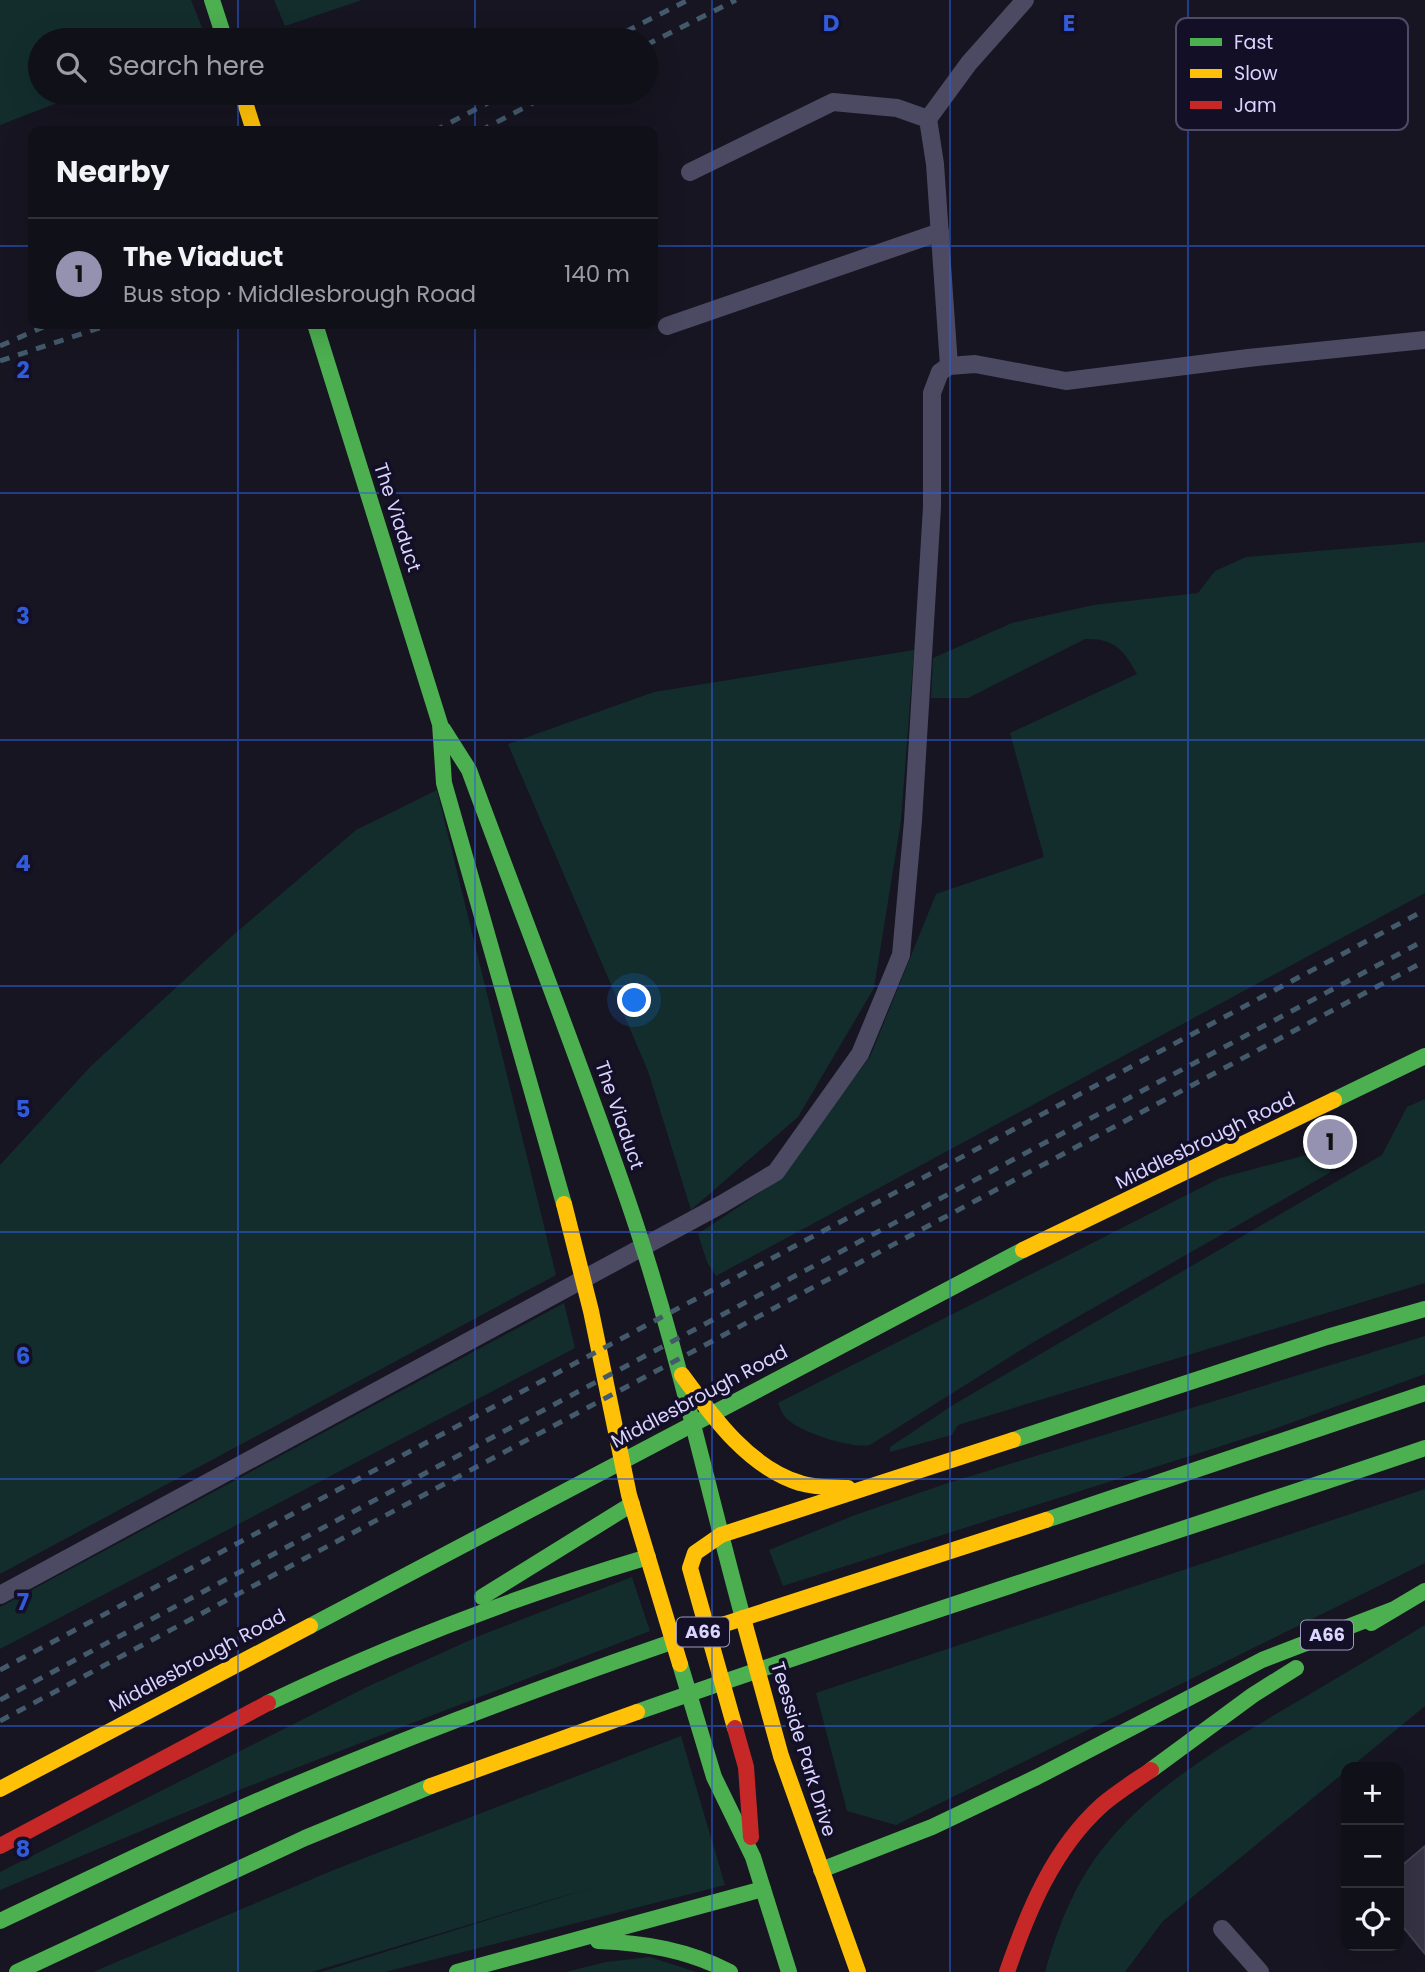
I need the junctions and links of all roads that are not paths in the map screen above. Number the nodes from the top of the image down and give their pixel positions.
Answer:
1 (212, 0) edge
2 (1026, 0) edge
3 (221, 28) edge
4 (246, 105) edge
5 (928, 119) junction
6 (252, 126) edge
7 (690, 172) dead end
8 (940, 232) junction
9 (667, 326) dead end
10 (317, 329) edge
11 (1425, 340) edge
12 (949, 366) junction
13 (440, 724) junction
14 (1425, 1056) edge
15 (1425, 1309) edge
16 (682, 1375) junction
17 (1425, 1392) edge
18 (1425, 1448) edge
19 (857, 1489) junction
20 (631, 1499) junction
21 (720, 1535) junction
22 (684, 1546) dead end
23 (654, 1555) junction
24 (1425, 1591) edge
25 (0, 1595) edge
26 (1392, 1610) junction
27 (427, 1632) junction
28 (0, 1788) edge
29 (0, 1846) edge
30 (753, 1857) junction
31 (815, 1872) junction
32 (769, 1887) junction
33 (0, 1921) edge
34 (1222, 1929) dead end
35 (577, 1940) junction
36 (18, 1972) edge
37 (457, 1972) edge
38 (730, 1972) edge
39 (789, 1972) edge
40 (858, 1972) edge
41 (1007, 1972) edge
42 (1260, 1972) edge

1 - 3 main road
2 - 5 lane
4 - 6 main road
5 - 7 lane
5 - 8 lane
8 - 9 lane
8 - 12 lane
10 - 13 main road, The Viaduct
11 - 12 lane
12 - 25 lane
13 - 16 main road, The Viaduct
13 - 20 main road, The Viaduct
14 - 28 main road, Middlesbrough Road
15 - 19 main road
16 - 19 main road
16 - 21 main road, The Viaduct
17 - 33 main road, A66
18 - 36 main road
19 - 21 main road
20 - 23 main road, The Viaduct
20 - 27 main road
21 - 22 main road
21 - 30 main road
21 - 31 main road, Teesside Park Drive
23 - 27 main road
23 - 30 main road
24 - 26 main road, A66
26 - 31 main road, A66
26 - 41 main road
27 - 29 main road
30 - 32 main road
31 - 40 main road, Teesside Park Drive
32 - 35 main road
32 - 39 main road
34 - 42 lane
35 - 37 main road
35 - 38 main road

